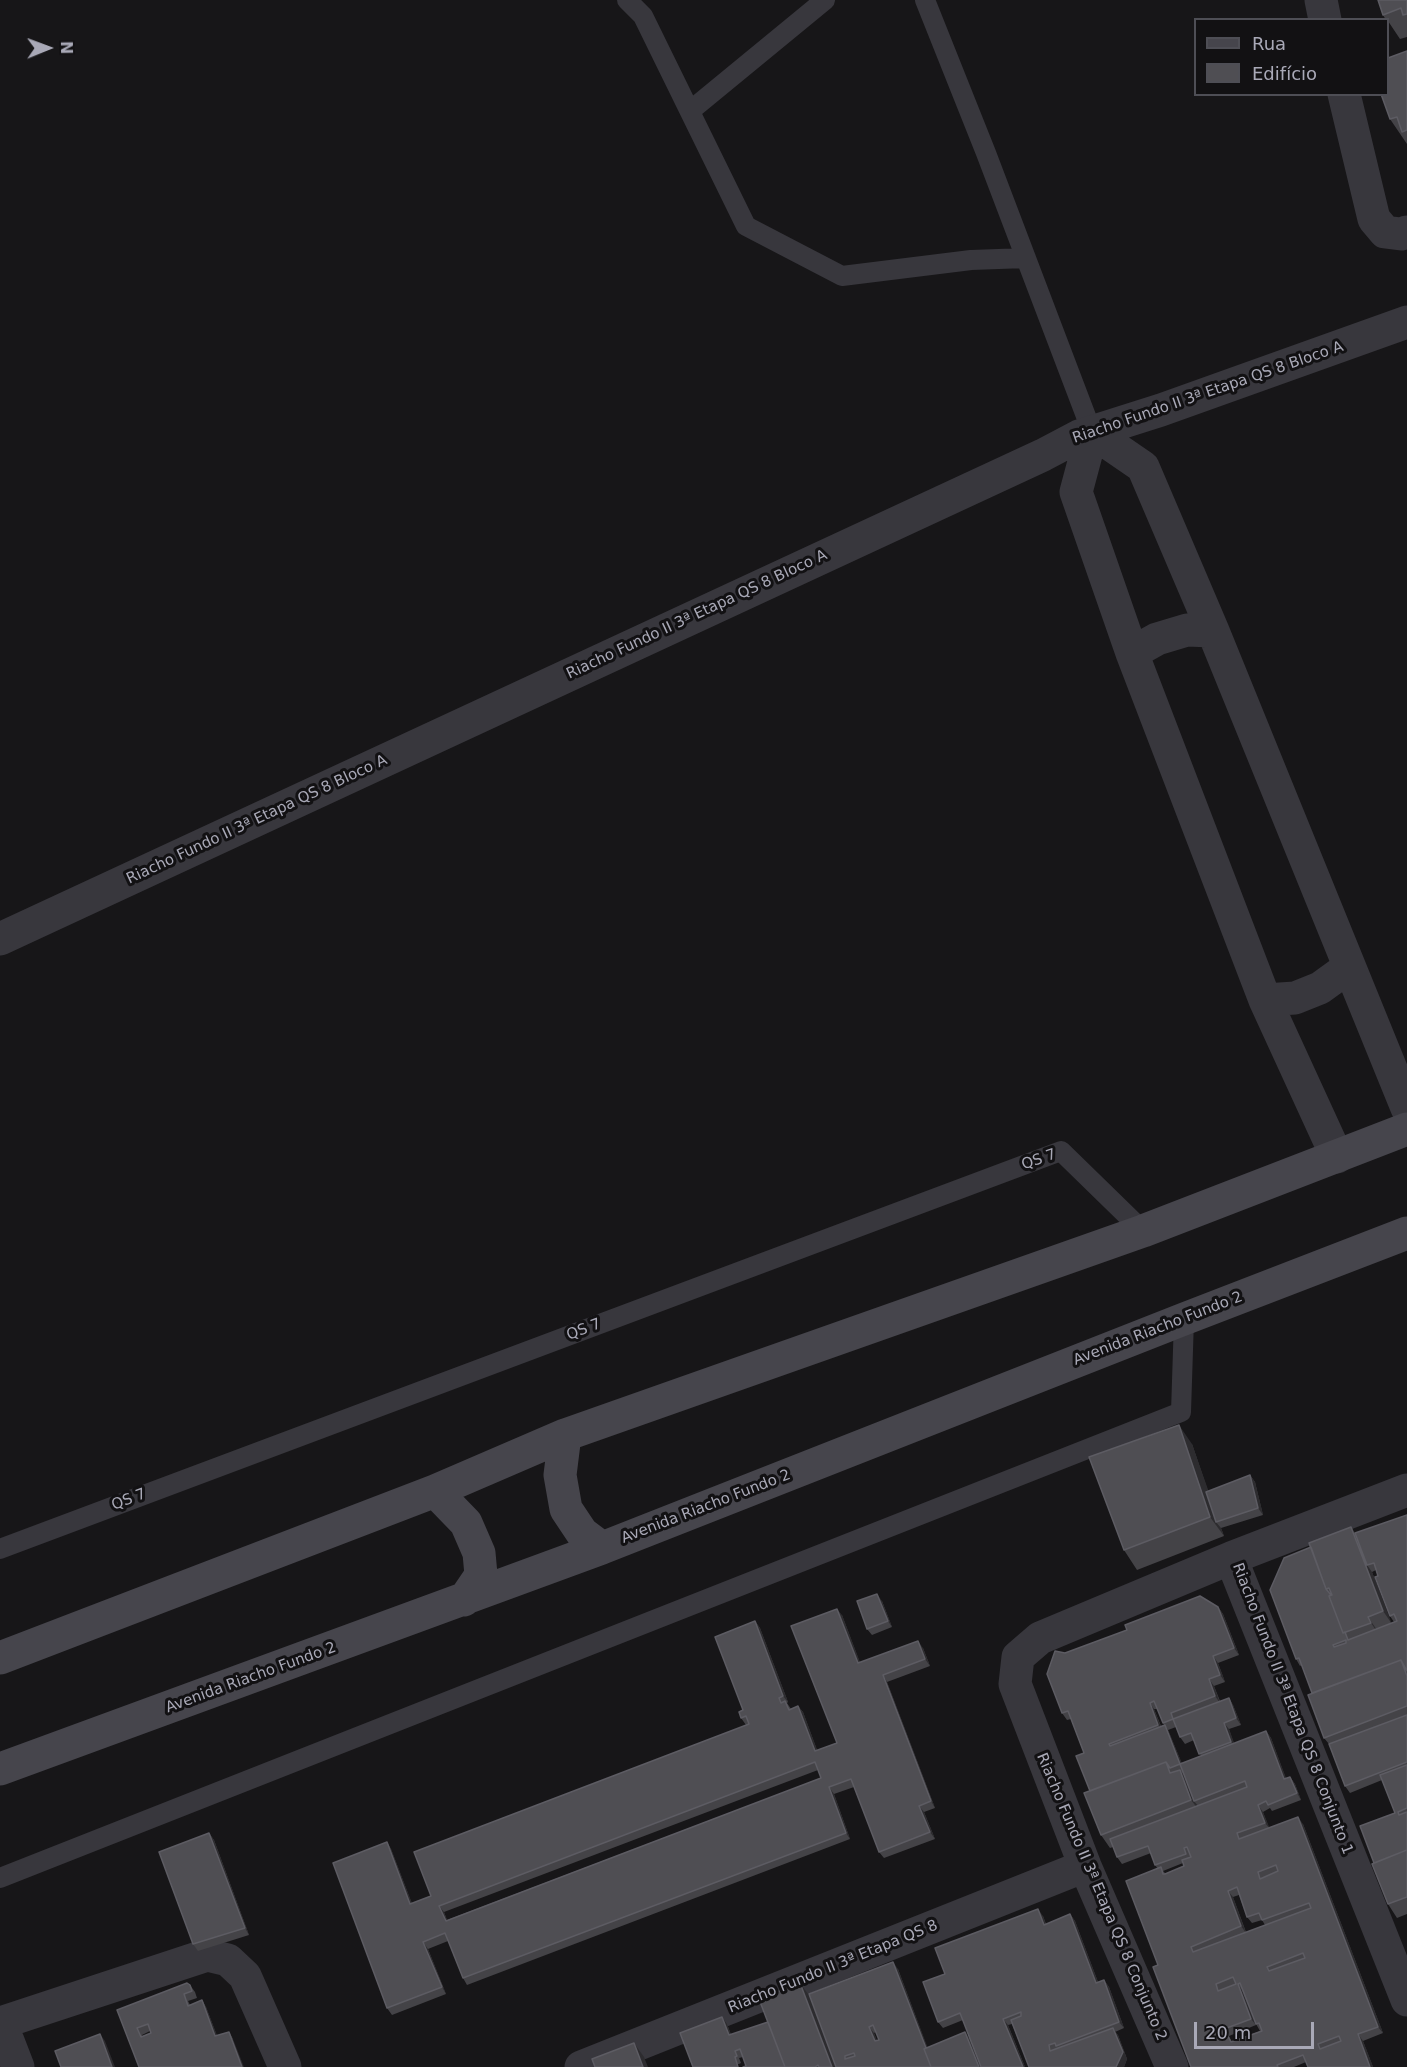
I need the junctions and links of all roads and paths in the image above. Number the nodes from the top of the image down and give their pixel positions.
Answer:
1 (627, 0) edge
2 (825, 0) edge
3 (925, 0) edge
4 (1321, 0) edge
5 (1325, 18) edge
6 (1344, 96) edge
7 (690, 111) junction
8 (1407, 232) edge
9 (1026, 258) junction
10 (1407, 322) edge
11 (1092, 432) junction
12 (1213, 631) junction
13 (1132, 653) junction
14 (0, 939) edge
15 (1349, 967) junction
16 (1265, 1000) junction
17 (1407, 1108) edge
18 (1407, 1129) edge
19 (1337, 1157) junction
20 (1143, 1231) junction
21 (1406, 1235) edge
22 (1184, 1319) junction
23 (565, 1435) junction
24 (1407, 1490) edge
25 (435, 1491) junction
26 (602, 1548) junction
27 (0, 1549) edge
28 (1232, 1558) junction
29 (464, 1600) junction
30 (0, 1658) edge
31 (0, 1769) edge
32 (1085, 1866) junction
33 (0, 1878) edge
34 (1407, 2000) edge
35 (0, 2023) edge
36 (18, 2067) edge
37 (285, 2067) edge
38 (580, 2067) edge
39 (1172, 2067) edge

1 - 7 lane
2 - 7 lane
3 - 9 lane
4 - 5 street
6 - 8 street
7 - 9 lane
9 - 11 lane
10 - 11 street, Riacho Fundo II 3ª Etapa QS 8 Bloco A
11 - 12 street
11 - 13 street
11 - 14 street, Riacho Fundo II 3ª Etapa QS 8 Bloco A
12 - 13 street
12 - 15 street
13 - 16 street
15 - 16 street
15 - 17 street
16 - 19 street
18 - 19 main road
19 - 20 main road
20 - 23 main road
20 - 27 lane, QS 7
21 - 22 main road, Avenida Riacho Fundo 2
22 - 26 main road, Avenida Riacho Fundo 2
22 - 33 lane
23 - 25 main road
23 - 26 main road
24 - 28 street, Riacho Fundo II 3ª Etapa QS 8 Conjunto 1
25 - 29 main road
25 - 30 main road
26 - 29 main road, Avenida Riacho Fundo 2
28 - 32 street, Riacho Fundo II 3ª Etapa QS 8 Conjunto 2
28 - 34 street, Riacho Fundo II 3ª Etapa QS 8 Conjunto 1
29 - 31 main road, Avenida Riacho Fundo 2
32 - 38 street, Riacho Fundo II 3ª Etapa QS 8
32 - 39 street, Riacho Fundo II 3ª Etapa QS 8 Conjunto 2
35 - 36 street
35 - 37 street

